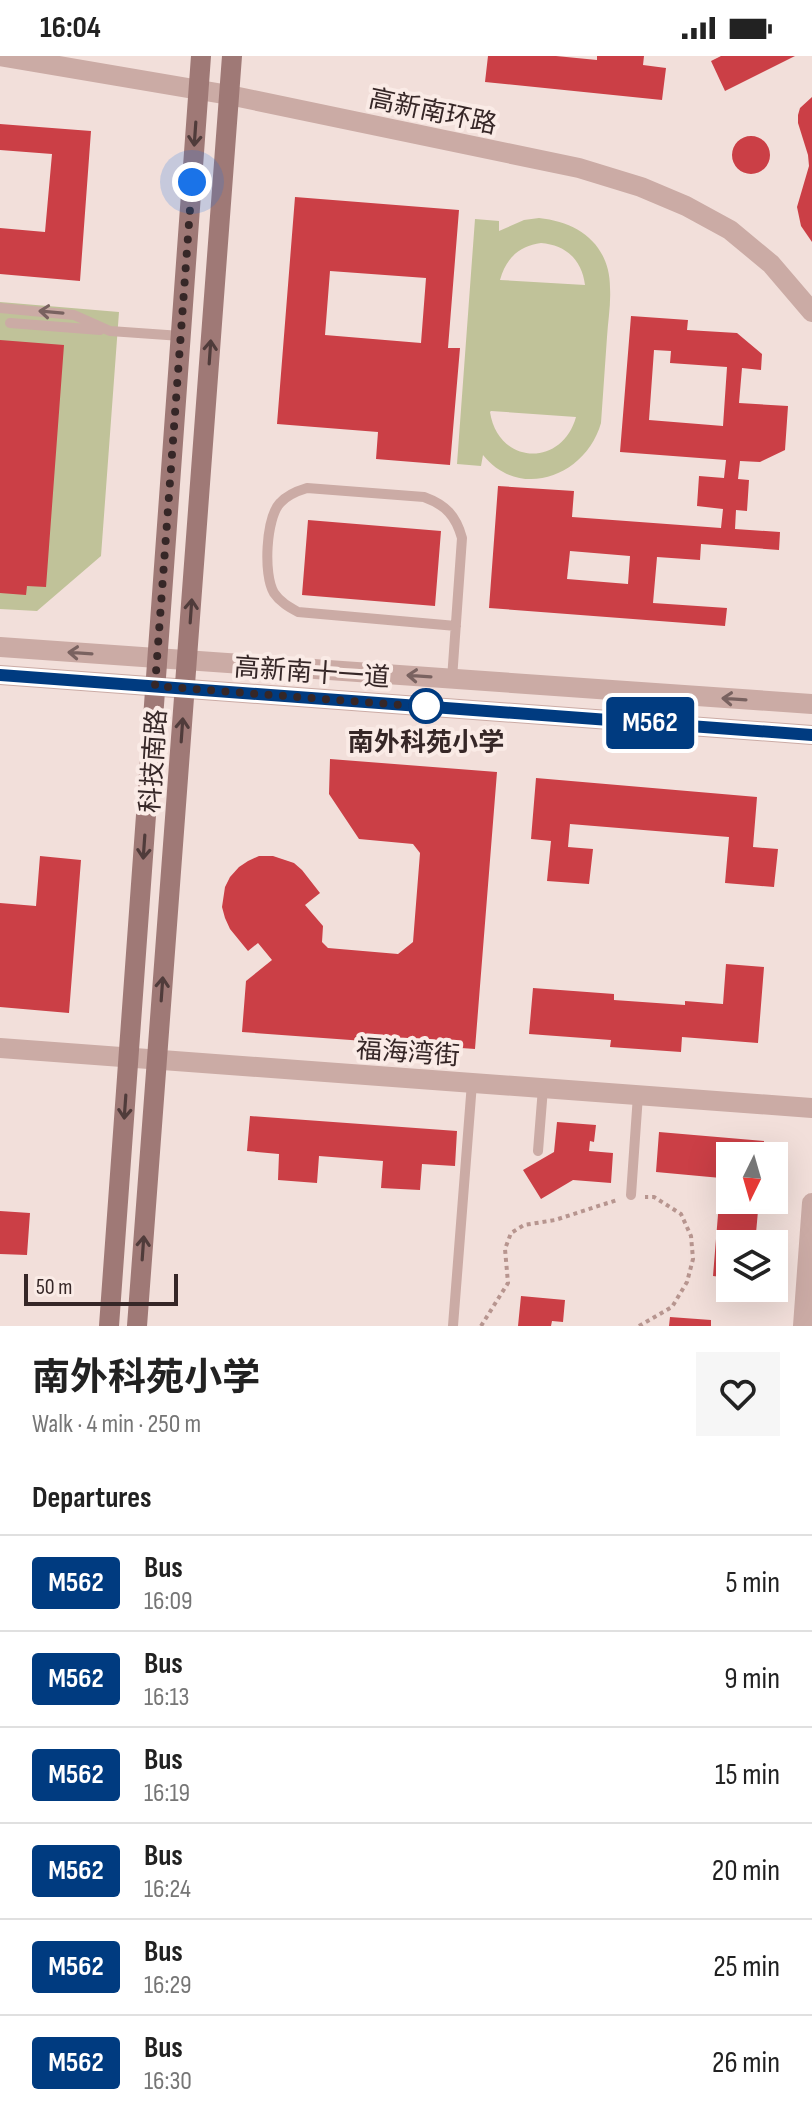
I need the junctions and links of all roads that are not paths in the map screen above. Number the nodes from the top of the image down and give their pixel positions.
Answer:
1 (0, 56) edge
2 (201, 56) edge
3 (232, 56) edge
4 (199, 90) junction
5 (229, 95) junction
6 (0, 308) edge
7 (812, 312) edge
8 (10, 323) dead end
9 (110, 331) junction
10 (181, 336) junction
11 (456, 626) junction
12 (0, 647) edge
13 (157, 658) junction
14 (187, 660) junction
15 (0, 675) edge
16 (452, 679) junction
17 (155, 686) junction
18 (185, 689) junction
19 (812, 704) edge
20 (812, 735) edge
21 (0, 1048) edge
22 (129, 1058) junction
23 (157, 1060) junction
24 (472, 1083) junction
25 (543, 1088) junction
26 (638, 1095) junction
27 (812, 1108) edge
28 (538, 1151) dead end
29 (631, 1195) road end
30 (812, 1203) edge
31 (809, 1286) edge
32 (109, 1326) edge
33 (137, 1326) edge
34 (453, 1326) edge
35 (803, 1326) edge

1 - 4 street, 高新南环路
2 - 4 main road, 科技南路
3 - 5 main road, 科技南路
4 - 5 street, 高新南环路
4 -> 10 main road, 科技南路
5 - 7 street, 高新南环路
14 -> 5 main road, 科技南路
9 -> 6 lane
8 - 9 lane
9 - 10 lane
10 - 13 main road, 科技南路
11 - 11 lane
11 - 16 lane
13 -> 12 street, 高新南十一道
13 - 14 street, 高新南十一道
13 - 17 main road, 科技南路
16 -> 14 street, 高新南十一道
14 - 18 main road, 科技南路
15 - 17 street, 高新南十一道
19 -> 16 street, 高新南十一道
17 - 18 street, 高新南十一道
17 -> 22 main road, 科技南路
18 - 20 street, 高新南十一道
23 -> 18 main road, 科技南路
21 - 22 street, 福海湾街
22 - 23 street, 福海湾街
22 -> 32 main road, 科技南路
23 - 24 street, 福海湾街
33 -> 23 main road, 科技南路
24 - 25 street, 福海湾街
24 - 34 lane
25 - 26 street, 福海湾街
25 - 28 lane
26 - 27 street, 福海湾街
26 - 29 lane
30 - 31 street
31 - 35 street

